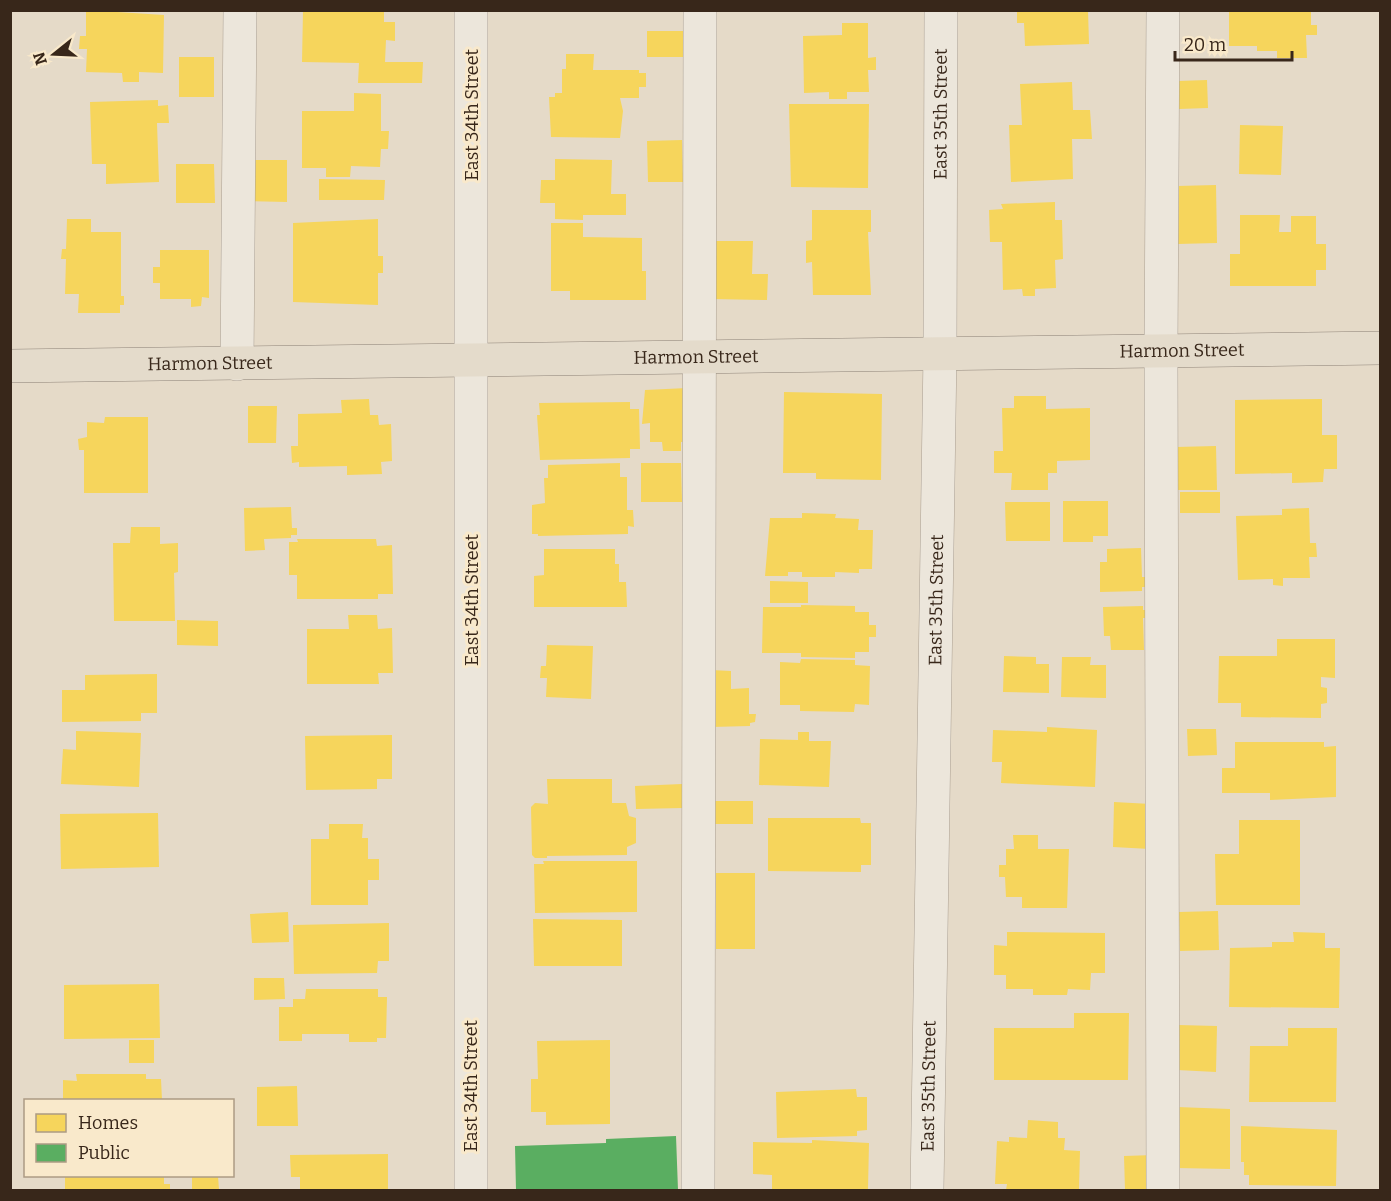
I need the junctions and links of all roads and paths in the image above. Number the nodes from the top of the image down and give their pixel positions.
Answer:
1 (240, 10) edge
2 (471, 10) edge
3 (700, 10) edge
4 (941, 10) edge
5 (1163, 10) edge
6 (1380, 348) edge
7 (1161, 351) junction
8 (940, 354) junction
9 (698, 358) junction
10 (472, 361) junction
11 (237, 364) junction
12 (10, 366) edge
13 (471, 1191) edge
14 (698, 1191) edge
15 (927, 1191) edge
16 (1163, 1191) edge

1 - 11 street
2 - 10 street, East 34th Street
3 - 9 street
4 - 8 street, East 35th Street
5 - 7 street
6 - 7 main road, Harmon Street
7 - 8 main road, Harmon Street
7 - 16 street
8 - 9 main road, Harmon Street
8 - 15 street, East 35th Street
9 - 10 main road, Harmon Street
9 - 14 street
10 - 11 main road, Harmon Street
10 - 13 street, East 34th Street
11 - 12 main road, Harmon Street

